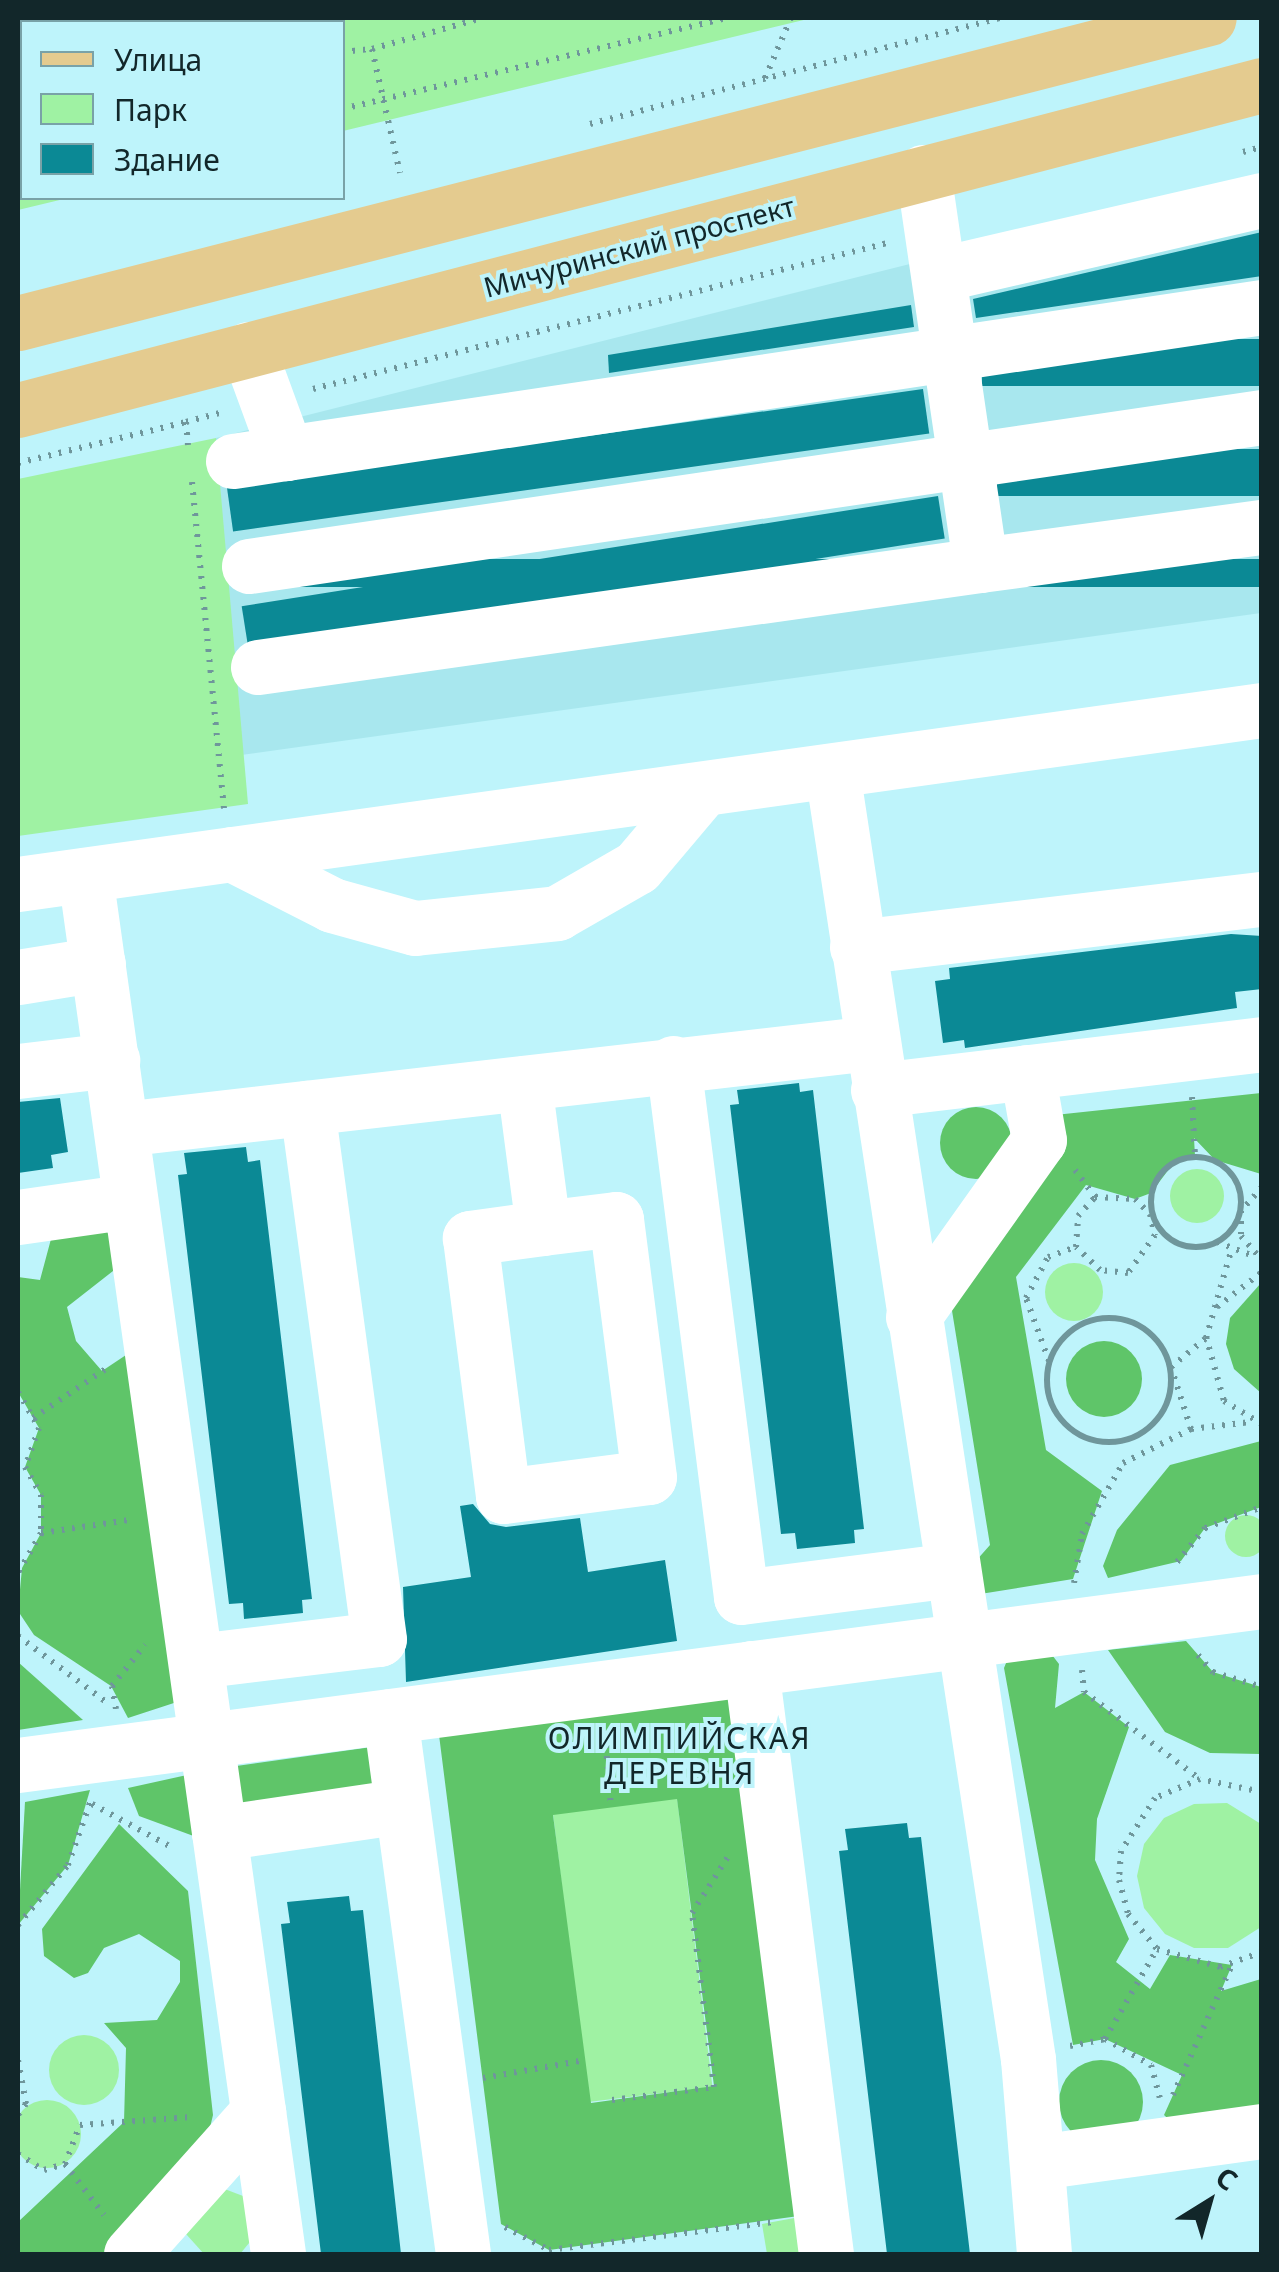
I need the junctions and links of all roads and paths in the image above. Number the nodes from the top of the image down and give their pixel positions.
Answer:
1 (482, 18) edge
2 (727, 18) edge
3 (791, 18) edge
4 (1000, 18) edge
5 (1209, 18) edge
6 (372, 48) junction
7 (345, 52) edge
8 (765, 78) junction
9 (1262, 84) edge
10 (378, 101) junction
11 (345, 108) edge
12 (573, 128) dead end
13 (1262, 148) edge
14 (1223, 157) dead end
15 (419, 168) dead end
16 (923, 172) junction
17 (400, 173) junction
18 (381, 178) dead end
19 (1262, 200) edge
20 (937, 252) junction
21 (1262, 307) edge
22 (18, 323) edge
23 (248, 349) junction
24 (951, 357) junction
25 (271, 400) junction
26 (18, 410) edge
27 (1262, 417) edge
28 (186, 422) junction
29 (225, 458) junction
30 (968, 460) junction
31 (18, 463) edge
32 (1262, 527) edge
33 (980, 565) junction
34 (249, 566) dead end
35 (258, 667) dead end
36 (1262, 710) edge
37 (832, 771) junction
38 (218, 773) dead end
39 (702, 789) junction
40 (232, 854) junction
41 (85, 875) junction
42 (18, 884) edge
43 (1262, 899) edge
44 (857, 948) junction
45 (98, 964) junction
46 (18, 977) edge
47 (1262, 1044) edge
48 (1189, 1052) junction
49 (112, 1060) junction
50 (672, 1062) junction
51 (874, 1066) junction
52 (18, 1071) edge
53 (1027, 1072) junction
54 (524, 1083) junction
55 (307, 1108) junction
56 (122, 1129) junction
57 (1195, 1156) junction
58 (1069, 1161) dead end
59 (1262, 1187) edge
60 (1095, 1197) junction
61 (130, 1200) junction
62 (1242, 1211) junction
63 (1150, 1214) junction
64 (18, 1216) edge
65 (543, 1228) junction
66 (1217, 1242) junction
67 (1076, 1247) junction
68 (1232, 1248) junction
69 (1258, 1258) edge
70 (1262, 1272) edge
71 (913, 1317) junction
72 (1206, 1338) junction
73 (150, 1339) junction
74 (1049, 1361) junction
75 (1171, 1367) junction
76 (18, 1392) edge
77 (33, 1418) junction
78 (1262, 1424) edge
79 (1191, 1429) dead end
80 (176, 1513) junction
81 (41, 1533) junction
82 (952, 1570) junction
83 (18, 1573) edge
84 (1262, 1601) edge
85 (18, 1636) edge
86 (963, 1641) junction
87 (1186, 1641) dead end
88 (195, 1644) junction
89 (750, 1668) junction
90 (1262, 1687) edge
91 (602, 1688) junction
92 (116, 1709) junction
93 (390, 1716) junction
94 (186, 1743) junction
95 (18, 1765) edge
96 (88, 1780) junction
97 (1262, 1792) edge
98 (767, 1794) junction
99 (402, 1806) junction
100 (611, 1807) dead end
101 (222, 1855) junction
102 (18, 1925) edge
103 (1157, 1950) junction
104 (1262, 1952) edge
105 (1232, 1965) junction
106 (1105, 2039) junction
107 (1056, 2050) dead end
108 (18, 2060) edge
109 (20, 2088) edge
110 (612, 2100) dead end
111 (258, 2112) junction
112 (18, 2114) edge
113 (1262, 2131) edge
114 (18, 2154) edge
115 (1038, 2162) junction
116 (762, 2224) dead end
117 (461, 2242) edge
118 (131, 2254) edge
119 (278, 2254) edge
120 (826, 2254) edge
121 (1044, 2254) edge

1 - 6 path
2 - 10 path
3 - 8 path
4 - 8 path
5 - 22 main road
6 - 7 path
6 - 10 path
8 - 12 path
9 - 16 main road, Мичуринский проспект
10 - 11 path
10 - 17 path
13 - 14 path
15 - 17 path
16 - 20 lane
16 - 23 main road, Мичуринский проспект
17 - 18 path
19 - 20 lane
20 - 24 lane
20 - 25 path
21 - 24 lane
23 - 25 lane
23 - 26 main road, Мичуринский проспект
24 - 29 lane
24 - 30 lane
25 - 28 path
25 - 29 lane
27 - 30 lane
28 - 29 path
28 - 31 path
29 - 38 path
30 - 33 lane
30 - 34 lane
32 - 33 lane
33 - 35 lane
36 - 37 lane
37 - 39 lane
37 - 44 lane
39 - 40 lane
39 - 40 lane
40 - 41 lane
41 - 42 lane
41 - 45 lane
43 - 44 lane
44 - 51 lane
45 - 46 lane
45 - 49 lane
47 - 48 lane
48 - 53 lane
48 - 57 path
49 - 52 lane
49 - 56 lane
50 - 51 lane
50 - 54 lane
50 - 82 lane
51 - 53 lane
51 - 71 lane
53 - 71 lane
54 - 55 lane
54 - 65 lane
55 - 56 lane
55 - 88 lane
56 - 61 lane
57 - 62 path
57 - 63 path
58 - 60 path
59 - 62 path
60 - 63 path
60 - 67 path
61 - 64 lane
61 - 73 lane
62 - 66 path
62 - 69 path
63 - 66 path
63 - 67 path
65 - 65 lane
66 - 68 path
67 - 74 path
68 - 69 path
68 - 72 path
70 - 72 path
71 - 82 lane
72 - 75 path
72 - 78 path
73 - 77 path
73 - 80 lane
74 - 75 path
74 - 75 path
75 - 79 path
76 - 77 path
77 - 81 path
80 - 81 path
80 - 88 lane
81 - 83 path
82 - 86 lane
84 - 86 lane
85 - 92 path
86 - 89 lane
86 - 115 lane
87 - 90 path
88 - 92 path
88 - 94 lane
89 - 91 lane
89 - 98 lane
91 - 93 lane
91 - 100 path
92 - 94 path
93 - 94 lane
93 - 99 lane
94 - 96 lane
94 - 101 lane
95 - 96 lane
96 - 101 path
96 - 102 path
97 - 103 path
98 - 110 path
98 - 120 lane
99 - 101 lane
99 - 117 lane
101 - 111 lane
103 - 105 path
103 - 106 path
104 - 105 path
105 - 106 path
106 - 107 path
108 - 109 path
109 - 112 path
111 - 114 path
111 - 118 lane
111 - 119 lane
113 - 115 lane
115 - 121 lane
116 - 117 path

